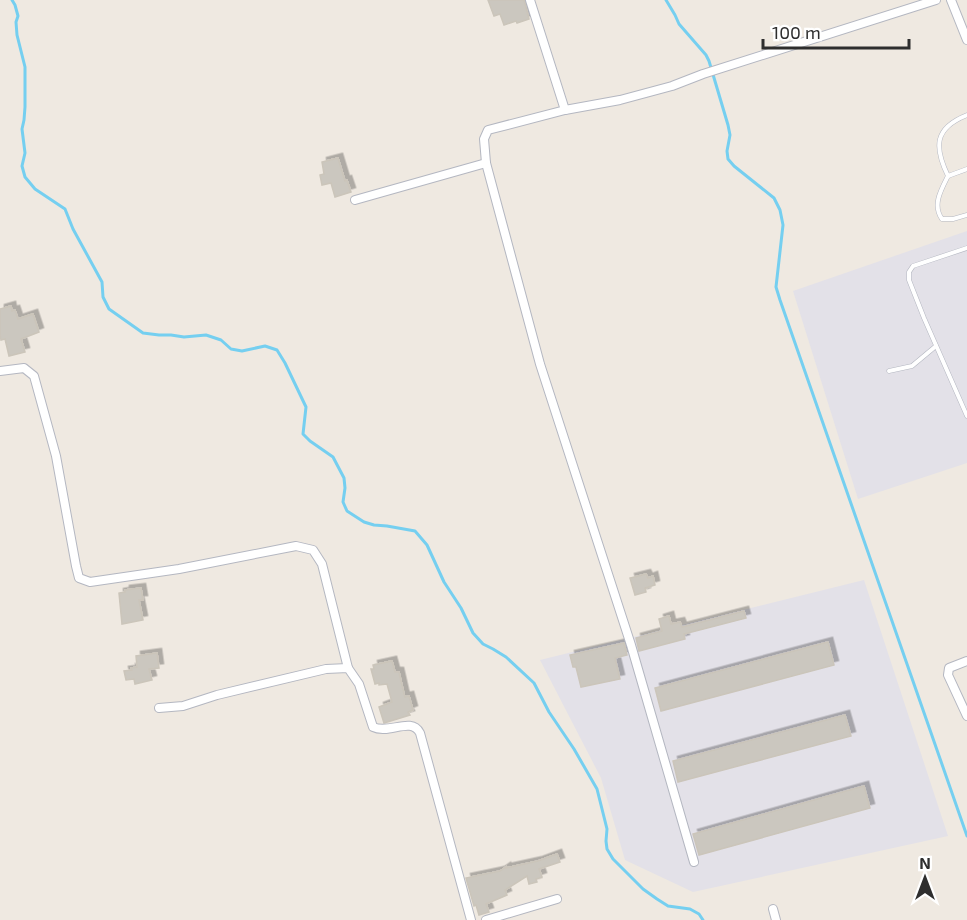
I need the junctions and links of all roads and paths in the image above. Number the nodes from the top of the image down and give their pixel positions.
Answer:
1 (530, 0) edge
2 (936, 0) edge
3 (951, 0) edge
4 (967, 40) edge
5 (565, 110) junction
6 (967, 115) edge
7 (486, 163) junction
8 (967, 169) edge
9 (948, 176) junction
10 (355, 200) dead end
11 (967, 215) edge
12 (967, 248) edge
13 (936, 346) junction
14 (0, 371) edge
15 (889, 371) dead end
16 (965, 409) edge
17 (967, 416) edge
18 (967, 661) edge
19 (348, 668) junction
20 (159, 708) dead end
21 (966, 710) edge
22 (693, 862) dead end
23 (557, 899) dead end
24 (772, 909) dead end
25 (471, 920) edge
26 (486, 920) edge
27 (776, 920) edge

1 - 5 street
2 - 5 street
3 - 4 street
5 - 7 street
6 - 9 lane
7 - 10 street
7 - 22 street
8 - 9 lane
9 - 11 lane
12 - 13 lane
13 - 15 lane
13 - 16 lane
14 - 19 street
16 - 17 lane
18 - 21 street
19 - 20 street
19 - 25 street
23 - 26 street
24 - 27 street

